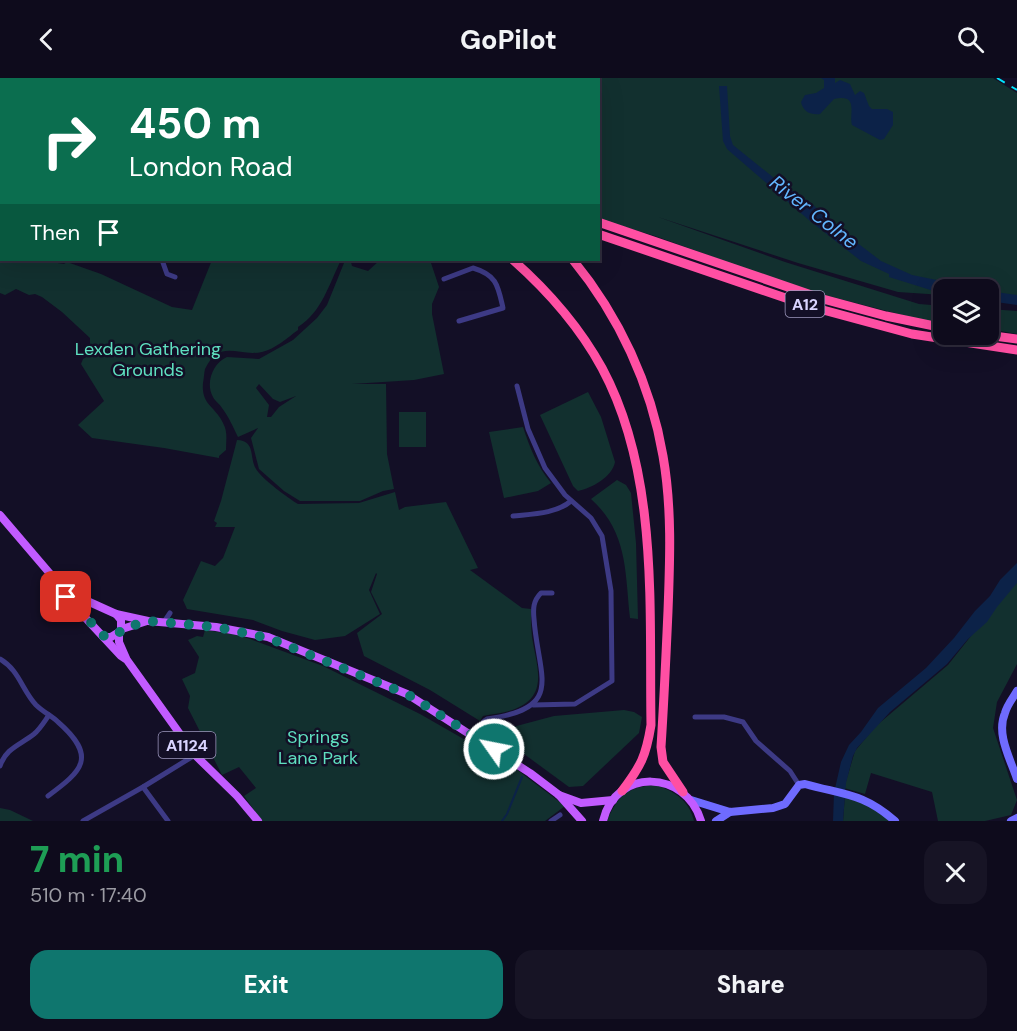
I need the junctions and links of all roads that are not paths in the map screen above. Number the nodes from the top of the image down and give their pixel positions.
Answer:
1 (600, 223) edge
2 (600, 235) edge
3 (162, 261) edge
4 (514, 261) edge
5 (574, 261) edge
6 (175, 277) dead end
7 (444, 279) dead end
8 (459, 321) dead end
9 (933, 325) edge
10 (999, 337) edge
11 (1017, 339) edge
12 (1017, 350) edge
13 (517, 386) dead end
14 (571, 501) junction
15 (0, 515) edge
16 (513, 516) dead end
17 (52, 576) junction
18 (552, 593) dead end
19 (94, 605) junction
20 (170, 613) dead end
21 (116, 614) junction
22 (90, 621) junction
23 (148, 621) junction
24 (164, 622) junction
25 (121, 631) junction
26 (105, 637) junction
27 (0, 659) edge
28 (127, 660) junction
29 (1017, 692) edge
30 (533, 705) junction
31 (49, 715) junction
32 (695, 717) dead end
33 (479, 730) dead end
34 (195, 755) junction
35 (0, 766) edge
36 (1017, 778) edge
37 (799, 785) junction
38 (143, 787) junction
39 (622, 791) junction
40 (683, 792) junction
41 (559, 795) junction
42 (48, 796) dead end
43 (613, 800) junction
44 (691, 800) junction
45 (730, 812) junction
46 (560, 814) dead end
47 (1017, 818) edge
48 (83, 821) edge
49 (168, 821) edge
50 (258, 821) edge
51 (551, 821) edge
52 (582, 821) edge
53 (603, 821) edge
54 (701, 821) edge
55 (716, 821) edge
56 (896, 821) edge
57 (1011, 821) edge

1 - 9 highway, A12
2 - 12 highway, A12
3 - 6 street
4 - 39 highway
5 - 40 highway
7 - 8 street
10 - 11 highway
13 - 14 street
14 - 16 street
14 - 30 street
15 - 17 main road
17 - 19 main road
17 - 22 main road
18 - 30 street
19 - 21 main road
19 - 22 main road
20 - 24 street
21 - 23 main road
21 - 25 main road
22 - 26 main road
23 - 24 main road
23 - 25 main road
24 - 41 main road
25 - 26 main road
25 - 28 main road, A1124
26 - 28 main road, A1124
27 - 31 street
28 - 34 main road, A1124
29 - 36 street
30 - 33 street
31 - 35 street
31 - 42 street
32 - 37 street
34 - 38 street
34 - 50 main road, A1124
37 - 45 street
37 - 56 street
38 - 48 street
38 - 49 street
39 - 40 main road
39 - 43 main road
40 - 44 main road
41 - 43 main road
41 - 52 main road
43 - 53 main road
44 - 45 street
44 - 54 main road
45 - 55 street
46 - 51 street
47 - 57 street

